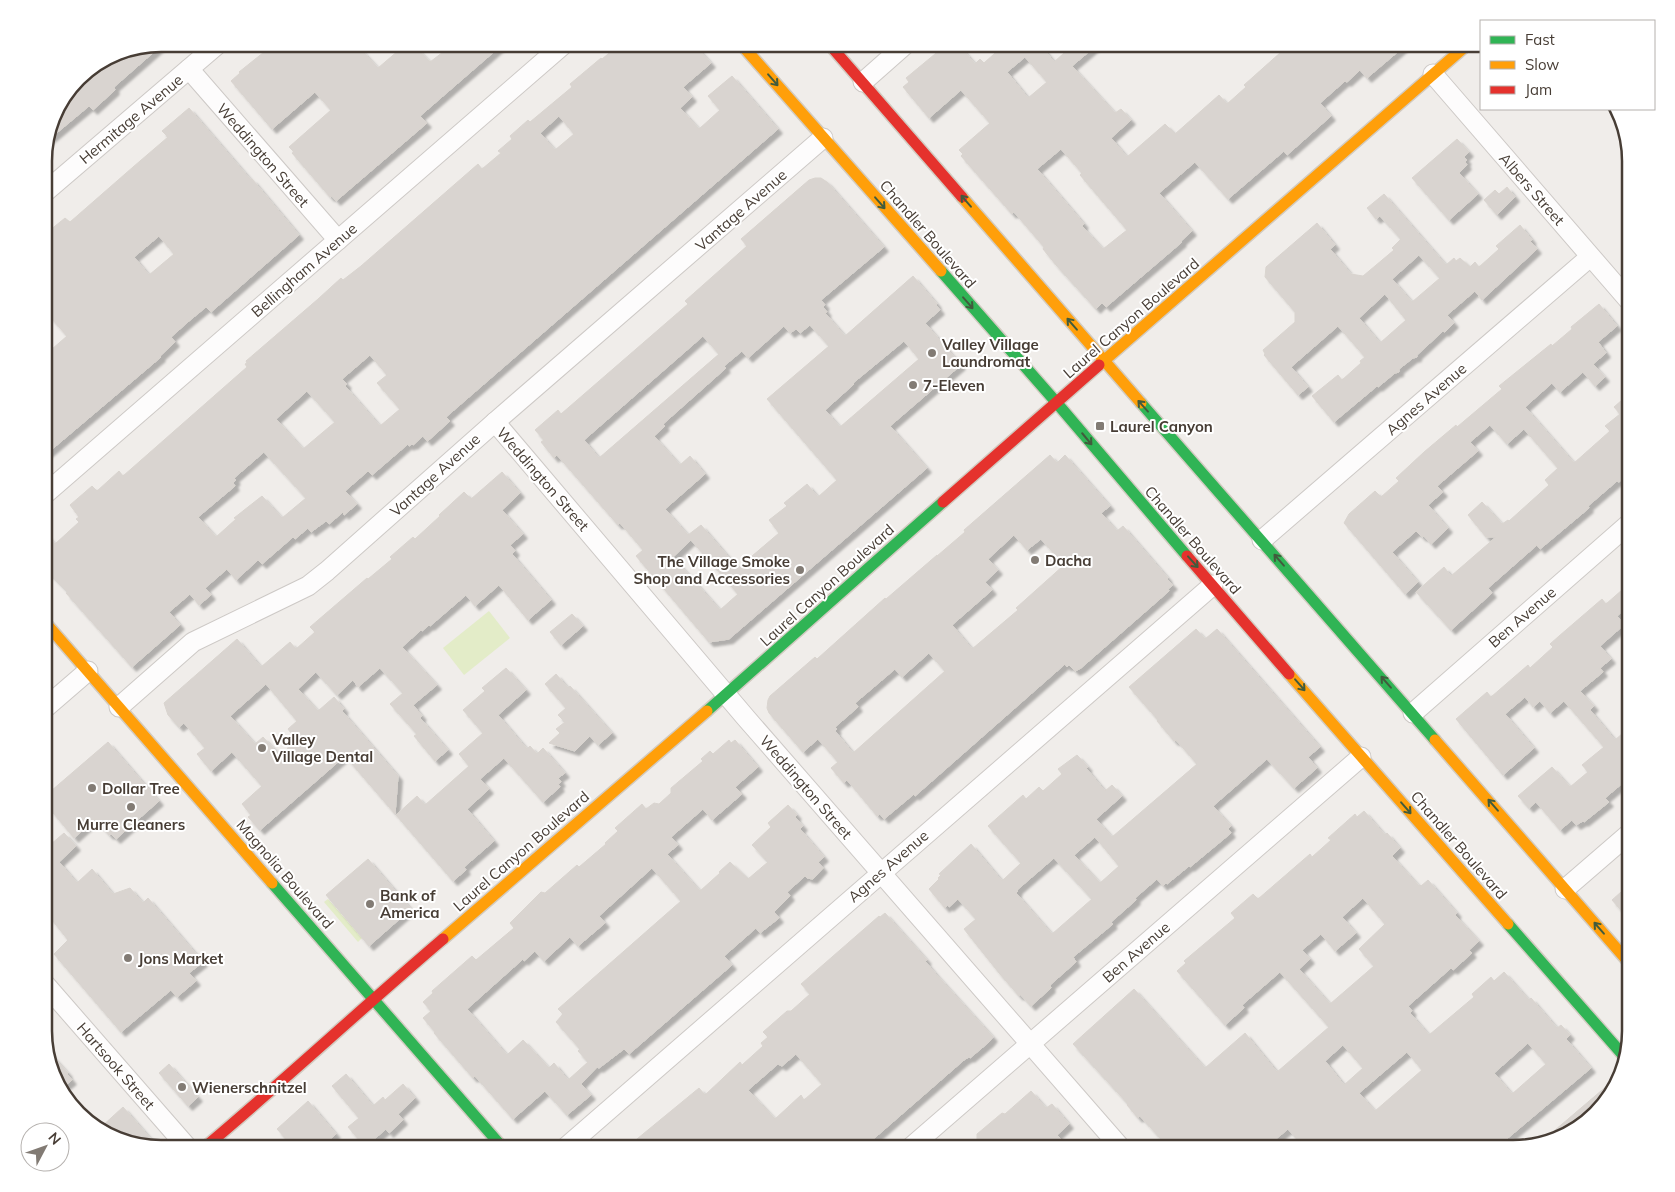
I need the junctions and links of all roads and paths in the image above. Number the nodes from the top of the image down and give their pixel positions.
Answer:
1 (208, 52) edge
2 (555, 52) edge
3 (748, 52) edge
4 (836, 52) edge
5 (897, 52) edge
6 (1459, 52) edge
7 (188, 69) junction
8 (1433, 74) junction
9 (863, 82) junction
10 (823, 138) junction
11 (53, 185) edge
12 (338, 240) junction
13 (1590, 257) junction
14 (1622, 293) edge
15 (1104, 361) junction
16 (1056, 402) junction
17 (494, 422) junction
18 (53, 487) edge
19 (1622, 530) edge
20 (1262, 540) junction
21 (1213, 585) junction
22 (53, 631) edge
23 (88, 671) junction
24 (726, 694) junction
25 (53, 701) edge
26 (119, 707) junction
27 (1413, 713) junction
28 (1361, 757) junction
29 (1622, 840) edge
30 (880, 873) junction
31 (1565, 889) junction
32 (1622, 955) edge
33 (53, 993) edge
34 (374, 998) junction
35 (1030, 1044) junction
36 (1620, 1052) edge
37 (181, 1140) edge
38 (213, 1140) edge
39 (496, 1140) edge
40 (574, 1140) edge
41 (919, 1140) edge
42 (1114, 1140) edge

1 - 7 street, Hermitage Avenue
2 - 12 street, Bellingham Avenue
3 -> 10 street, Chandler Boulevard
4 - 9 street
5 - 9 street
6 - 8 street, Laurel Canyon Boulevard
7 - 11 street, Hermitage Avenue
7 - 12 street, Weddington Street
8 - 13 street, Albers Street
8 - 15 street, Laurel Canyon Boulevard
15 -> 9 street
10 -> 16 street, Chandler Boulevard
10 - 17 street, Vantage Avenue
12 - 18 street, Bellingham Avenue
13 - 14 street, Albers Street
13 - 20 street, Agnes Avenue
15 - 16 street, Laurel Canyon Boulevard
20 -> 15 street
16 -> 21 street, Chandler Boulevard
16 - 24 street, Laurel Canyon Boulevard
17 - 24 street, Weddington Street
17 - 26 street, Vantage Avenue
19 - 27 street, Ben Avenue
27 -> 20 street
21 -> 28 street, Chandler Boulevard
21 - 30 street, Agnes Avenue
22 - 23 street, Magnolia Boulevard
23 - 25 street
23 - 26 street, Magnolia Boulevard
24 - 30 street, Weddington Street
24 - 34 street, Laurel Canyon Boulevard
26 - 34 street, Magnolia Boulevard
31 -> 27 street
28 - 35 street, Ben Avenue
28 -> 36 street, Chandler Boulevard
29 - 31 street
30 - 35 street, Weddington Street
30 - 40 street, Agnes Avenue
32 -> 31 street
33 - 37 street, Hartsook Street
34 - 38 street, Laurel Canyon Boulevard
34 - 39 street, Magnolia Boulevard
35 - 41 street, Ben Avenue
35 - 42 street, Weddington Street

